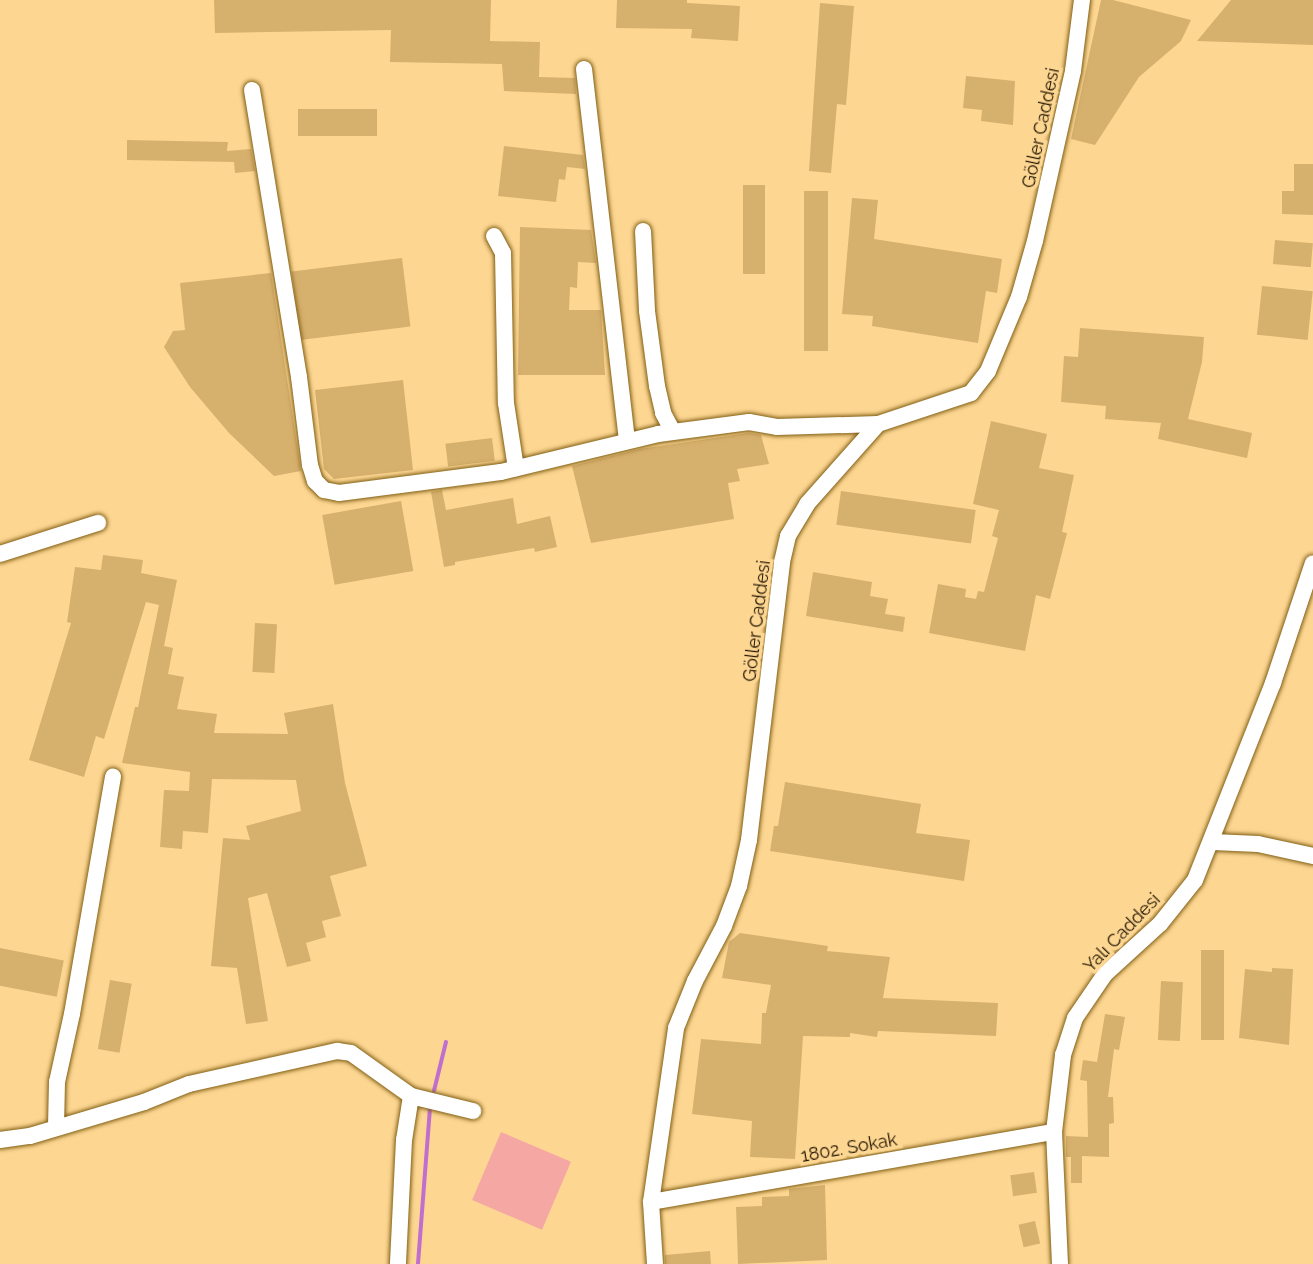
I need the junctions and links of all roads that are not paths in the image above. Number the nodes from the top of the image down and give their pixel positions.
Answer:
1 (1082, 0) edge
2 (584, 69) dead end
3 (252, 90) dead end
4 (643, 231) dead end
5 (494, 236) dead end
6 (878, 424) junction
7 (673, 432) junction
8 (627, 441) junction
9 (516, 468) junction
10 (98, 523) dead end
11 (0, 554) edge
12 (1313, 563) edge
13 (113, 777) dead end
14 (1213, 842) junction
15 (1313, 856) edge
16 (411, 1096) junction
17 (472, 1111) dead end
18 (56, 1126) junction
19 (1054, 1132) junction
20 (0, 1140) edge
21 (651, 1202) junction
22 (398, 1264) edge
23 (655, 1264) edge
24 (1060, 1264) edge

1 - 6 street, Göller Caddesi
2 - 8 street
3 - 9 street
4 - 7 street
5 - 9 street
6 - 7 street
6 - 21 street, Göller Caddesi
7 - 8 street
8 - 9 street
10 - 11 street
12 - 14 street, Yalı Caddesi
13 - 18 street
14 - 15 street
14 - 19 street, Yalı Caddesi
16 - 17 street
16 - 18 street
16 - 22 street
18 - 20 street
19 - 21 street, 1802. Sokak
19 - 24 street, Yalı Caddesi
21 - 23 street, Göller Caddesi

